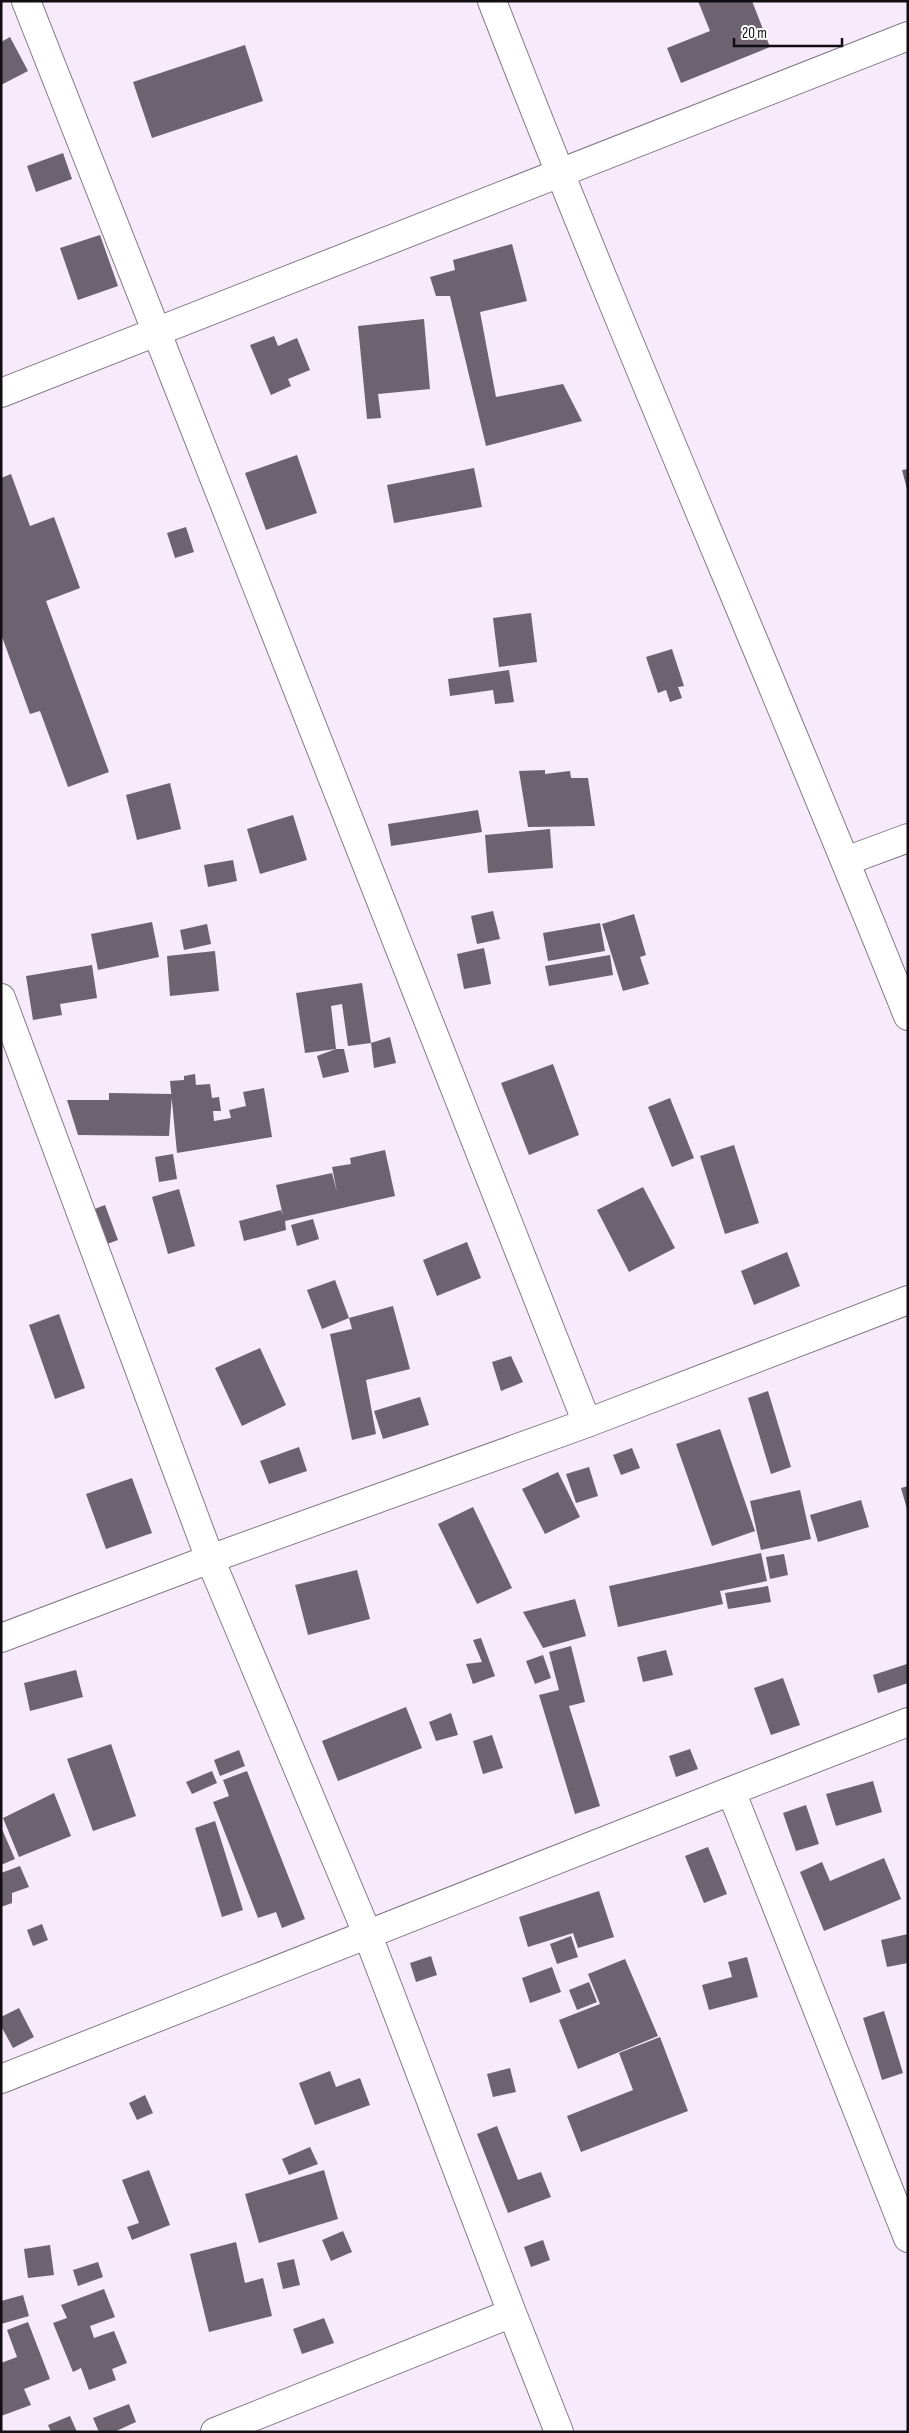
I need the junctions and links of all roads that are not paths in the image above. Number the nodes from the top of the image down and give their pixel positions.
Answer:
1 (26, 1) edge
2 (492, 1) edge
3 (908, 36) edge
4 (559, 174) junction
5 (157, 330) junction
6 (1, 393) edge
7 (908, 838) edge
8 (846, 860) junction
9 (1, 998) edge
10 (908, 1016) edge
11 (908, 1300) edge
12 (587, 1423) junction
13 (210, 1559) junction
14 (1, 1638) edge
15 (908, 1722) edge
16 (731, 1791) junction
17 (367, 1934) junction
18 (1, 2079) edge
19 (908, 2238) edge
20 (512, 2313) junction
21 (216, 2432) edge
22 (559, 2432) edge

1 - 5 street
2 - 4 street
3 - 4 street
4 - 5 street
4 - 8 street
5 - 6 street
5 - 12 street
7 - 8 street
8 - 10 street
9 - 13 street
11 - 12 street
12 - 13 street
13 - 14 street
13 - 17 street
15 - 16 street
16 - 17 street
16 - 19 street
17 - 18 street
17 - 20 street
20 - 21 street
20 - 22 street

